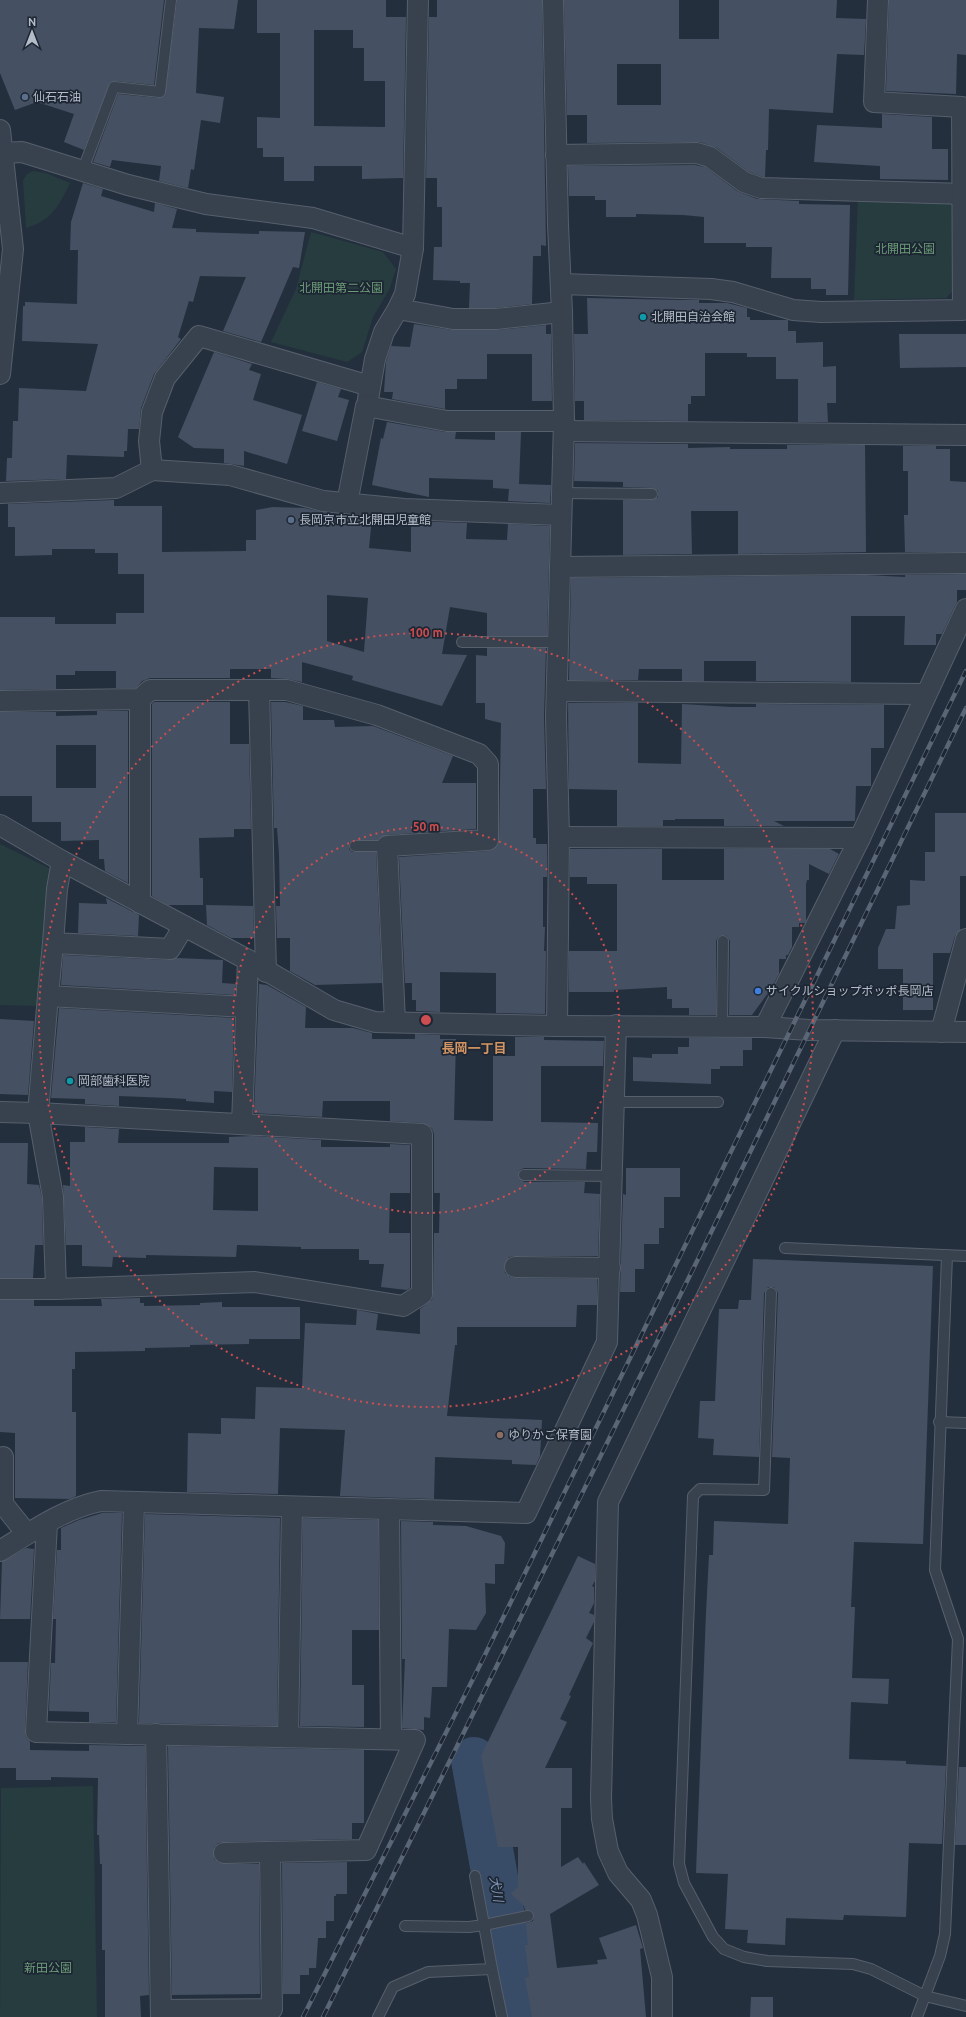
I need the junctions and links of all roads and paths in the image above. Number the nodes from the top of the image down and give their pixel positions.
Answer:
1 (171, 0) edge
2 (418, 0) edge
3 (553, 0) edge
4 (878, 0) edge
5 (0, 130) edge
6 (2, 153) junction
7 (556, 155) junction
8 (82, 172) junction
9 (964, 194) edge
10 (6, 248) edge
11 (413, 248) junction
12 (561, 284) junction
13 (398, 309) junction
14 (562, 312) junction
15 (0, 374) edge
16 (370, 386) junction
17 (366, 406) junction
18 (564, 426) junction
19 (966, 435) edge
20 (152, 470) junction
21 (0, 493) edge
22 (562, 493) junction
23 (652, 494) dead end
24 (347, 503) junction
25 (562, 516) junction
26 (966, 563) edge
27 (560, 567) junction
28 (966, 609) edge
29 (462, 642) dead end
30 (557, 642) junction
31 (259, 690) junction
32 (556, 691) junction
33 (925, 694) junction
34 (140, 699) junction
35 (0, 701) edge
36 (0, 825) edge
37 (559, 837) junction
38 (860, 838) junction
39 (355, 846) dead end
40 (387, 846) junction
41 (62, 861) junction
42 (140, 903) junction
43 (184, 926) junction
44 (966, 938) edge
45 (723, 941) dead end
46 (53, 943) junction
47 (248, 960) junction
48 (266, 972) junction
49 (48, 996) junction
50 (246, 1008) junction
51 (395, 1022) junction
52 (556, 1026) junction
53 (616, 1026) junction
54 (722, 1027) junction
55 (765, 1027) junction
56 (835, 1030) junction
57 (941, 1032) junction
58 (966, 1032) edge
59 (614, 1102) junction
60 (718, 1102) dead end
61 (0, 1112) edge
62 (38, 1113) junction
63 (242, 1124) junction
64 (524, 1175) dead end
65 (613, 1176) junction
66 (785, 1248) dead end
67 (946, 1256) junction
68 (966, 1256) edge
69 (515, 1266) dead end
70 (610, 1268) junction
71 (0, 1289) edge
72 (56, 1289) junction
73 (771, 1293) dead end
74 (940, 1422) junction
75 (966, 1423) edge
76 (3, 1457) dead end
77 (134, 1503) junction
78 (292, 1507) junction
79 (389, 1509) junction
80 (47, 1523) junction
81 (27, 1534) junction
82 (0, 1551) edge
83 (127, 1734) junction
84 (156, 1734) junction
85 (288, 1737) junction
86 (390, 1739) junction
87 (270, 1852) junction
88 (224, 1853) dead end
89 (475, 1876) dead end
90 (528, 1916) dead end
91 (488, 1924) junction
92 (405, 1926) dead end
93 (492, 1969) junction
94 (925, 1996) junction
95 (966, 2006) edge
96 (161, 2013) edge
97 (378, 2017) edge
98 (502, 2017) edge
99 (662, 2017) edge
100 (916, 2017) edge

1 - 8 lane
2 - 11 street
3 - 7 street
4 - 9 street
5 - 6 street
6 - 8 street
6 - 10 street
7 - 9 street
7 - 12 street
8 - 11 street
9 - 12 street
10 - 15 street
11 - 13 street
12 - 14 street
13 - 14 street
13 - 16 street
14 - 18 street
16 - 17 street
16 - 20 street
17 - 18 street
17 - 24 street
18 - 19 street
18 - 22 street
20 - 21 street
20 - 24 street
22 - 23 lane
22 - 25 street
24 - 25 street
25 - 27 street
26 - 27 street
27 - 30 street
28 - 33 street
29 - 30 lane
30 - 32 street
31 - 34 street
31 - 40 street
31 - 48 street
32 - 33 street
32 - 37 street
33 - 38 street
34 - 35 street
34 - 42 street
36 - 41 street
37 - 38 street
37 - 52 street
38 - 55 street
39 - 40 lane
40 - 51 street
41 - 42 street
41 - 46 street
42 - 43 street
43 - 46 street
43 - 47 street
44 - 57 street
45 - 54 lane
46 - 49 street
47 - 48 street
47 - 50 street
48 - 51 street
49 - 50 street
49 - 62 street
50 - 63 street
51 - 52 street
52 - 53 street
53 - 54 street
53 - 59 street
54 - 55 street
55 - 56 street
56 - 57 street
56 - 99 street
57 - 58 street
59 - 60 lane
59 - 65 street
61 - 62 street
62 - 63 street
62 - 72 street
63 - 72 street
64 - 65 lane
65 - 70 street
66 - 67 lane
67 - 68 lane
67 - 74 lane
69 - 70 street
70 - 79 street
71 - 72 street
73 - 94 lane
74 - 75 lane
74 - 94 lane
76 - 81 street
77 - 78 street
77 - 80 street
77 - 83 street
78 - 79 street
78 - 85 street
79 - 86 street
80 - 81 street
80 - 83 street
81 - 82 street
83 - 84 street
84 - 85 street
84 - 96 street
85 - 86 street
86 - 87 street
87 - 88 street
87 - 96 street
89 - 91 lane
90 - 91 lane
91 - 92 lane
91 - 93 lane
93 - 97 lane
93 - 98 lane
94 - 95 lane
94 - 100 lane

